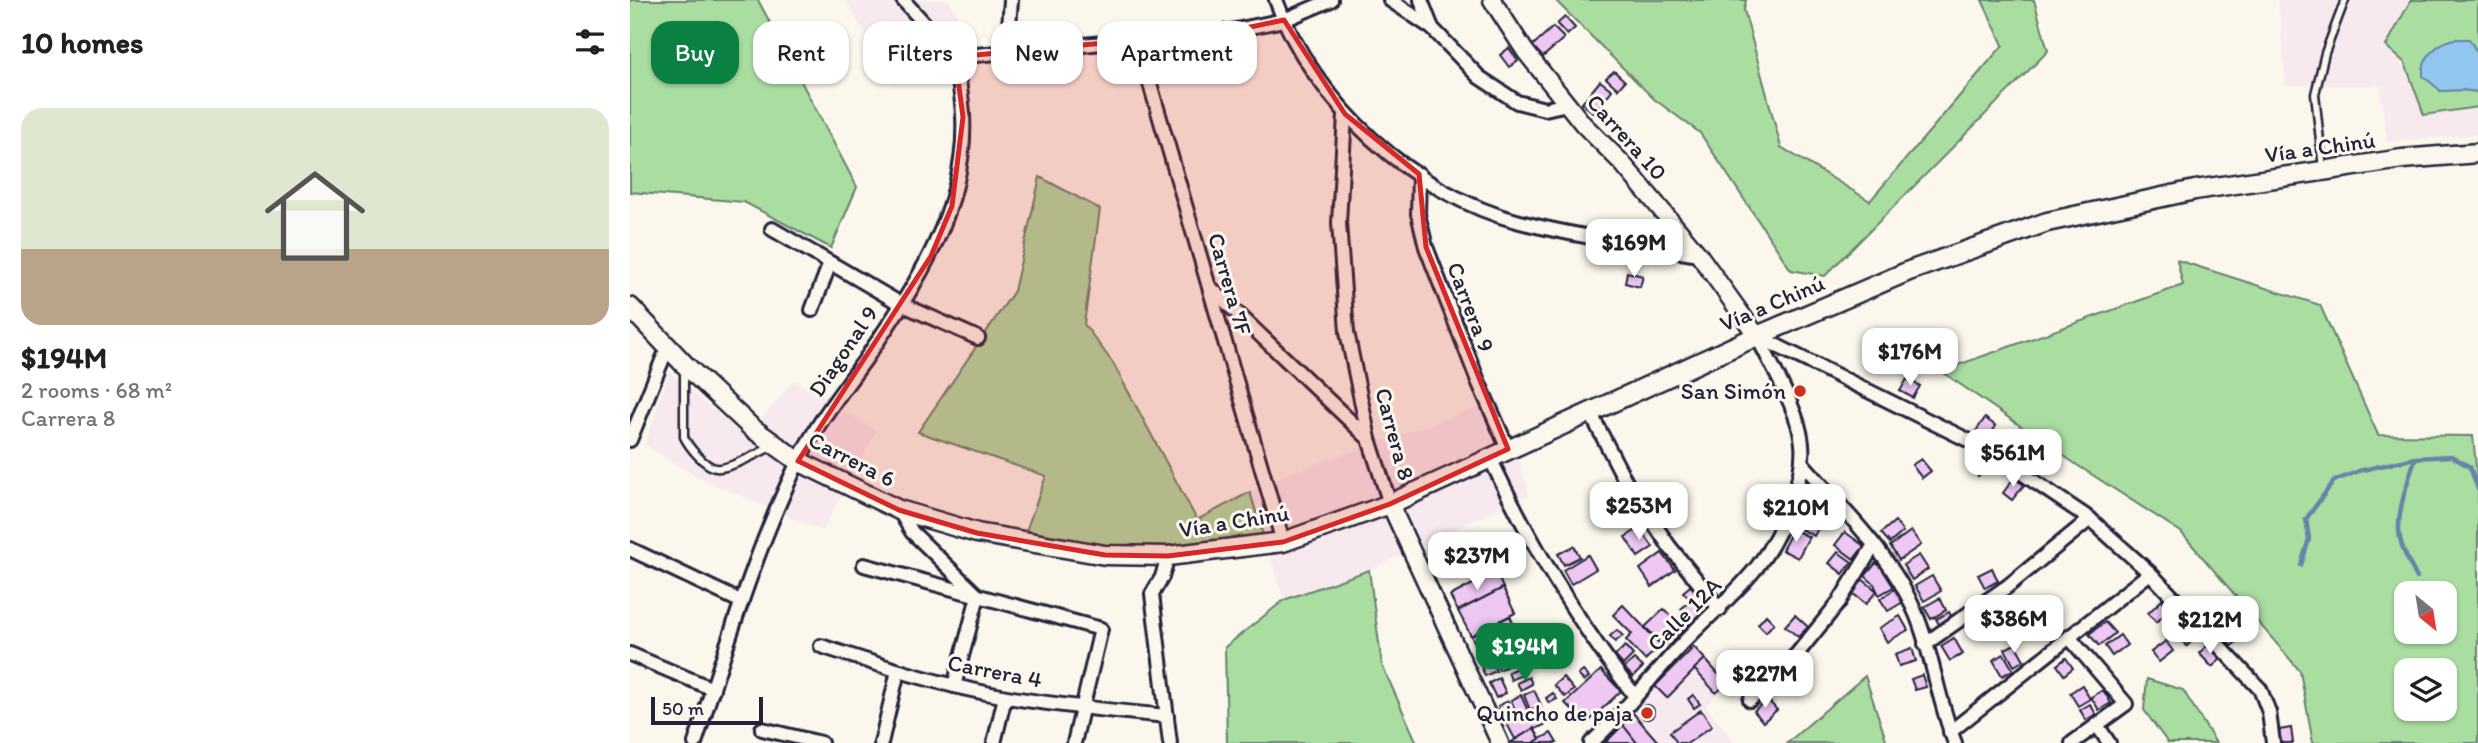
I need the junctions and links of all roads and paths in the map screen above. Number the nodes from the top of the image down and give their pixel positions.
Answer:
1 (903, 0) edge
2 (1011, 0) edge
3 (1276, 0) edge
4 (1331, 0) edge
5 (1390, 0) edge
6 (1421, 0) edge
7 (1492, 0) edge
8 (2345, 0) edge
9 (1284, 20) junction
10 (922, 21) edge
11 (1009, 21) edge
12 (1257, 26) edge
13 (1432, 29) junction
14 (959, 84) edge
15 (1150, 84) edge
16 (1567, 104) junction
17 (1345, 114) junction
18 (2478, 153) edge
19 (2323, 171) junction
20 (1419, 174) junction
21 (772, 229) dead end
22 (1699, 255) junction
23 (830, 263) junction
24 (1209, 286) junction
25 (901, 304) junction
26 (630, 307) edge
27 (812, 310) dead end
28 (1757, 336) junction
29 (978, 338) dead end
30 (668, 346) junction
31 (684, 364) junction
32 (1590, 412) junction
33 (1369, 439) junction
34 (630, 440) edge
35 (775, 445) junction
36 (1507, 449) junction
37 (1490, 458) junction
38 (798, 461) junction
39 (1802, 463) junction
40 (1390, 504) junction
41 (899, 510) junction
42 (2090, 519) junction
43 (1283, 542) junction
44 (1874, 545) junction
45 (630, 550) edge
46 (1105, 555) joint
47 (1168, 556) junction
48 (864, 565) dead end
49 (2150, 573) junction
50 (978, 596) junction
51 (742, 602) junction
52 (1720, 609) junction
53 (2069, 637) junction
54 (1925, 644) junction
55 (821, 646) dead end
56 (630, 654) edge
57 (898, 671) junction
58 (954, 686) junction
59 (713, 689) junction
60 (1635, 696) junction
61 (1005, 697) junction
62 (1750, 701) dead end
63 (1081, 708) junction
64 (1167, 716) junction
65 (2097, 725) junction
66 (762, 729) dead end
67 (1952, 737) edge
68 (695, 743) edge
69 (821, 743) edge
70 (881, 743) edge
71 (994, 743) edge
72 (1073, 743) edge
73 (1170, 743) edge
74 (1500, 743) edge
75 (1591, 743) edge
76 (2072, 743) edge
77 (2109, 743) edge
78 (2273, 743) edge

1 - 10 street
2 - 11 street
3 - 9 street
4 - 9 street
5 - 13 street
6 - 13 street
7 - 16 street, Carrera 10
8 - 19 lane
9 - 12 street
9 - 17 street
13 - 16 street
14 - 25 street, Diagonal 9
15 - 24 street, Carrera 7F
16 - 22 street, Carrera 10
17 - 20 street
17 - 33 street, Carrera 8
18 - 19 main road, Vía a Chinú
19 - 28 main road, Vía a Chinú
20 - 22 street
20 - 36 street, Carrera 9
21 - 23 street
22 - 28 street, Carrera 10
23 - 25 street
23 - 27 street
24 - 33 street
24 - 43 street, Carrera 7F
25 - 29 street
25 - 38 street, Diagonal 9
26 - 30 main road, Carrera 6
28 - 32 main road, Vía a Chinú
28 - 39 street, Carrera 10
28 - 42 street
30 - 31 main road, Carrera 6
30 - 34 street
31 - 35 main road, Carrera 6
31 - 35 lane
32 - 36 main road, Vía a Chinú
32 - 52 street
33 - 40 street, Carrera 8
35 - 38 main road, Carrera 6
36 - 37 main road, Vía a Chinú
37 - 40 main road, Vía a Chinú
37 - 60 street
38 - 41 main road, Carrera 6
38 - 51 street, Diagonal 9
39 - 44 street
39 - 52 street, Calle 12A
40 - 43 main road, Vía a Chinú
40 - 74 street, Carrera 8
41 - 46 main road, Carrera 6
41 - 50 street
42 - 49 street
42 - 54 street
43 - 47 main road, Vía a Chinú
44 - 54 street
44 - 62 street
45 - 51 street
46 - 47 main road, Vía a Chinú
47 - 64 street
48 - 50 street
49 - 53 street
49 - 78 street
50 - 58 street
50 - 63 street
51 - 59 street, Diagonal 9
52 - 60 street, Calle 12A
53 - 65 street
53 - 67 street
54 - 67 street
55 - 57 street, Carrera 4
56 - 59 street
57 - 58 street, Carrera 4
57 - 70 street
58 - 61 street, Carrera 4
59 - 68 street, Diagonal 9
60 - 75 street, Calle 12A
61 - 63 street, Carrera 4
61 - 71 street
63 - 64 street, Carrera 4
63 - 72 street
64 - 73 street
65 - 76 street
65 - 77 street
66 - 69 street

